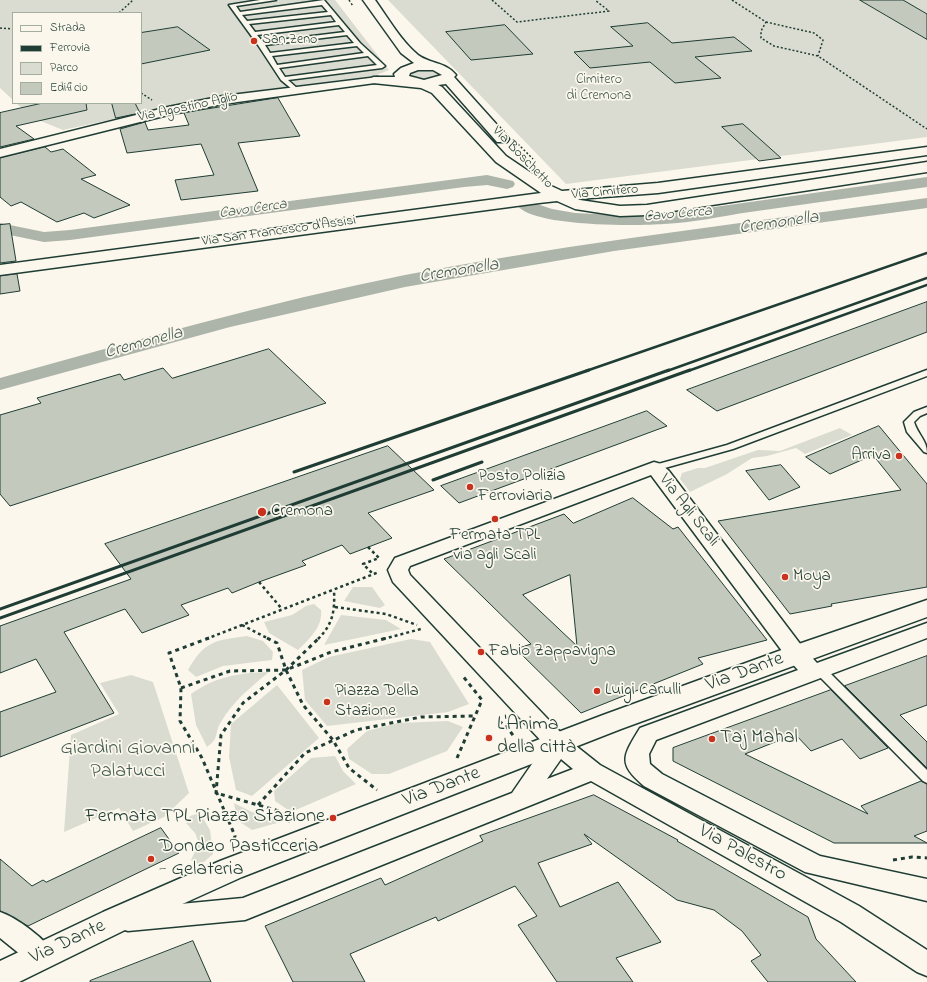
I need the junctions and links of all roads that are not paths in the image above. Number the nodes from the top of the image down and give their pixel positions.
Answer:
1 (273, 0) edge
2 (356, 0) edge
3 (369, 0) edge
4 (322, 2) edge
5 (332, 13) junction
6 (239, 14) junction
7 (245, 23) junction
8 (341, 23) junction
9 (350, 33) junction
10 (253, 34) junction
11 (261, 44) junction
12 (358, 44) junction
13 (370, 54) junction
14 (268, 55) junction
15 (276, 67) junction
16 (430, 67) junction
17 (405, 71) junction
18 (448, 78) junction
19 (283, 79) junction
20 (378, 80) joint
21 (295, 89) junction
22 (927, 151) edge
23 (0, 152) edge
24 (927, 167) edge
25 (559, 196) junction
26 (0, 270) edge
27 (927, 373) edge
28 (927, 410) edge
29 (927, 450) edge
30 (654, 468) junction
31 (927, 608) edge
32 (927, 630) edge
33 (809, 665) junction
34 (558, 744) junction
35 (637, 754) joint
36 (592, 771) junction
37 (927, 778) edge
38 (521, 799) junction
39 (927, 890) edge
40 (114, 921) junction
41 (0, 923) edge
42 (41, 955) junction
43 (927, 964) edge
44 (0, 976) edge

1 - 6 lane
2 - 17 street, Via Boschetto
3 - 16 street, Via Boschetto
4 - 5 lane
4 - 6 lane
5 - 7 lane
5 - 8 lane
6 - 7 lane
7 - 10 lane
8 - 9 lane
8 - 10 lane
9 - 11 lane
9 - 12 lane
10 - 11 lane
11 - 14 lane
12 - 13 lane
12 - 14 lane
13 - 15 lane
13 - 19 lane
14 - 15 lane
15 - 19 lane
16 - 17 street, Via Boschetto
16 - 18 street, Via Boschetto
17 - 18 street
17 - 20 street, Via Agostino Aglio
17 - 25 street, Via Boschetto
18 - 25 street, Via Boschetto
19 - 21 lane
20 - 21 street, Via Agostino Aglio
21 - 23 street, Via Agostino Aglio
22 - 25 street, Via Cimitero
24 - 25 street, Via Cimitero
25 - 26 street, Via San Francesco d'Assisi
27 - 30 lane
28 - 29 lane
30 - 33 street, Via Agli Scali
30 - 34 street, Via Agli Scali
31 - 33 street, Via Dante
32 - 33 street, Via Dante
33 - 34 street, Via Dante
33 - 35 street, Via Dante
33 - 37 lane
34 - 36 street, Via Palestro
34 - 38 street
34 - 40 street, Via Dante
35 - 39 street, Via Palestro
36 - 38 street, Via Dante
36 - 43 street, Via Palestro
38 - 40 street, Via Dante
40 - 42 street, Via Dante
41 - 42 street
42 - 44 street, Via Dante

